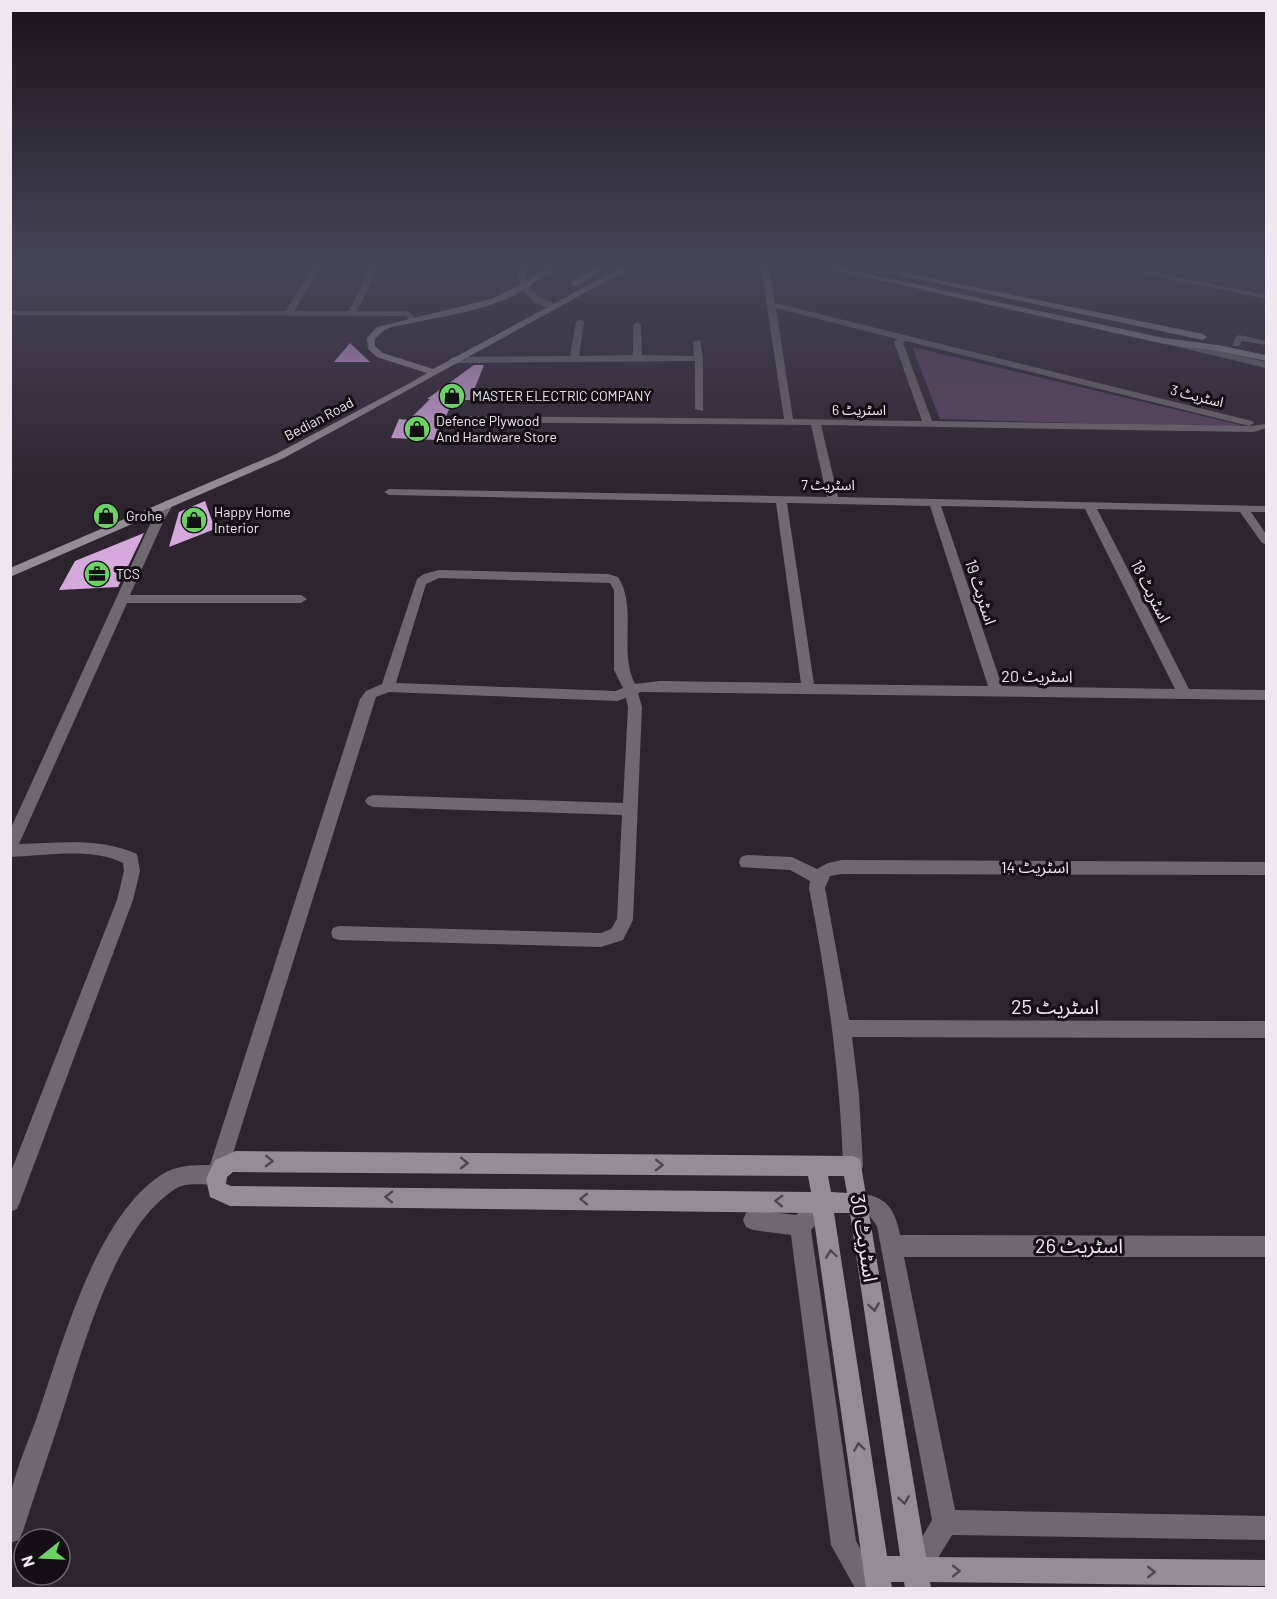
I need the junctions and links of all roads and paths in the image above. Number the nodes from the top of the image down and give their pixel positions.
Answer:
1 (371, 342) edge
2 (488, 342) edge
3 (576, 342) edge
4 (638, 342) edge
5 (697, 342) dead end
6 (777, 342) edge
7 (899, 342) edge
8 (914, 342) edge
9 (1171, 342) edge
10 (1175, 342) edge
11 (1189, 342) edge
12 (1225, 342) edge
13 (1227, 342) edge
14 (1236, 344) junction
15 (1218, 348) junction
16 (1266, 350) edge
17 (638, 358) junction
18 (1266, 358) edge
19 (699, 359) junction
20 (453, 360) junction
21 (574, 360) junction
22 (1266, 365) edge
23 (434, 372) junction
24 (700, 409) dead end
25 (454, 419) dead end
26 (789, 422) junction
27 (815, 423) junction
28 (928, 424) junction
29 (1265, 426) edge
30 (389, 492) dead end
31 (781, 500) junction
32 (833, 500) junction
33 (934, 502) junction
34 (169, 503) junction
35 (1089, 505) junction
36 (1243, 508) junction
37 (1266, 509) edge
38 (1266, 541) edge
39 (10, 573) edge
40 (124, 599) junction
41 (301, 599) dead end
42 (388, 687) junction
43 (808, 687) junction
44 (631, 690) junction
45 (997, 692) junction
46 (1184, 693) junction
47 (1266, 695) edge
48 (373, 801) dead end
49 (632, 809) junction
50 (10, 850) edge
51 (747, 862) dead end
52 (1266, 868) edge
53 (818, 882) junction
54 (339, 933) dead end
55 (843, 1028) junction
56 (1266, 1030) edge
57 (853, 1166) junction
58 (817, 1167) junction
59 (217, 1175) junction
60 (10, 1202) edge
61 (823, 1202) junction
62 (858, 1203) junction
63 (753, 1221) dead end
64 (800, 1226) junction
65 (891, 1246) junction
66 (1266, 1246) edge
67 (945, 1522) junction
68 (1266, 1528) edge
69 (10, 1531) edge
70 (1266, 1573) edge
71 (917, 1580) edge
72 (874, 1582) edge

1 - 23 main road
2 - 20 main road, Bedian Road
3 - 21 street
4 - 17 street
5 - 19 street
6 - 26 street
7 - 28 street
8 - 29 street, اسٹریٹ 3
9 - 22 street
10 - 15 main road
11 - 15 main road
12 - 14 main road
13 - 14 main road
14 - 16 main road
15 - 18 main road
17 - 19 street
17 - 21 street
19 - 24 street
20 - 21 street
20 - 23 main road, Bedian Road
23 - 34 main road, Bedian Road
25 - 26 street, اسٹریٹ 6
26 - 27 street, اسٹریٹ 6
27 - 28 street, اسٹریٹ 6
27 - 32 street
28 - 29 street, اسٹریٹ 6
30 - 31 street, اسٹریٹ 7
31 - 32 street, اسٹریٹ 7
31 - 43 street
32 - 33 street, اسٹریٹ 7
33 - 35 street, اسٹریٹ 7
33 - 45 street, اسٹریٹ 19
34 - 39 main road, Bedian Road
34 - 40 street
35 - 36 street, اسٹریٹ 7
35 - 46 street, اسٹریٹ 18
36 - 37 street, اسٹریٹ 7
36 - 38 street
40 - 41 street
40 - 50 street
42 - 44 street, اسٹریٹ 20
42 - 44 street
42 - 59 street
43 - 44 street, اسٹریٹ 20
43 - 45 street, اسٹریٹ 20
44 - 49 street
45 - 46 street, اسٹریٹ 20
46 - 47 street, اسٹریٹ 20
48 - 49 street
49 - 54 street
50 - 60 street
51 - 53 street
52 - 53 street, اسٹریٹ 14
53 - 55 street, اسٹریٹ 30
55 - 56 street, اسٹریٹ 25
55 - 57 street, اسٹریٹ 30
57 - 58 main road
57 - 62 main road, اسٹریٹ 30
59 -> 58 main road
58 - 61 main road, اسٹریٹ 30
61 -> 59 main road
59 - 69 street
61 - 62 main road
61 - 64 street
72 -> 61 main road, اسٹریٹ 30
62 - 65 street
62 -> 71 main road, اسٹریٹ 30
63 - 64 street
64 - 72 street
65 - 66 street, اسٹریٹ 26
65 - 67 street
67 - 68 street
67 - 71 street
71 -> 70 main road
71 - 72 main road

